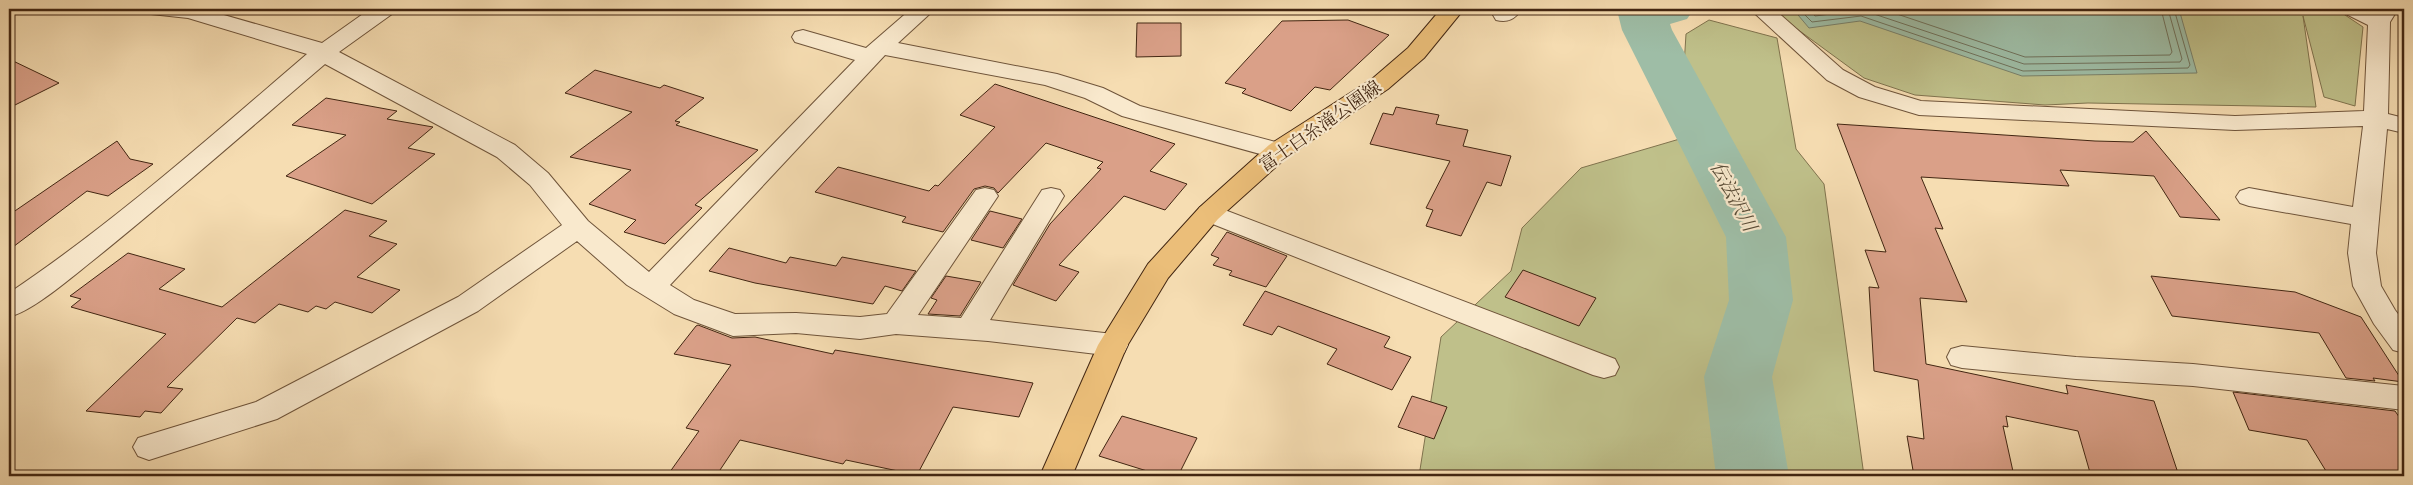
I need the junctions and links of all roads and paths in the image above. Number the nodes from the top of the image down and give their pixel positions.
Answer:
1 (159, 9) edge
2 (384, 9) edge
3 (924, 9) edge
4 (1453, 9) edge
5 (1761, 9) edge
6 (2354, 9) edge
7 (193, 10) edge
8 (2383, 15) edge
9 (803, 37) dead end
10 (876, 52) junction
11 (324, 53) junction
12 (2376, 118) junction
13 (2404, 126) edge
14 (1278, 151) junction
15 (985, 196) dead end
16 (1051, 196) dead end
17 (2249, 197) dead end
18 (1209, 213) junction
19 (2366, 218) junction
20 (578, 227) junction
21 (652, 286) junction
22 (9, 307) edge
23 (896, 324) junction
24 (970, 328) junction
25 (2404, 342) edge
26 (1113, 345) junction
27 (1962, 357) dead end
28 (1604, 367) dead end
29 (2404, 398) edge
30 (148, 447) dead end
31 (1058, 475) edge

1 - 7 street
2 - 11 street
3 - 10 street
4 - 14 main road, 富士白糸滝公園線
5 - 12 street
6 - 8 street
7 - 11 street
8 - 12 street
9 - 10 street
10 - 14 street
10 - 21 street
11 - 20 street
11 - 22 street
12 - 13 street
12 - 19 street
14 - 18 main road, 富士白糸滝公園線
15 - 23 street
16 - 24 street
17 - 19 street
18 - 26 main road, 富士白糸滝公園線
18 - 28 street
19 - 25 street
20 - 21 street
20 - 30 street
21 - 23 street
23 - 24 street
24 - 26 street
26 - 31 main road, 富士白糸滝公園線
27 - 29 street

